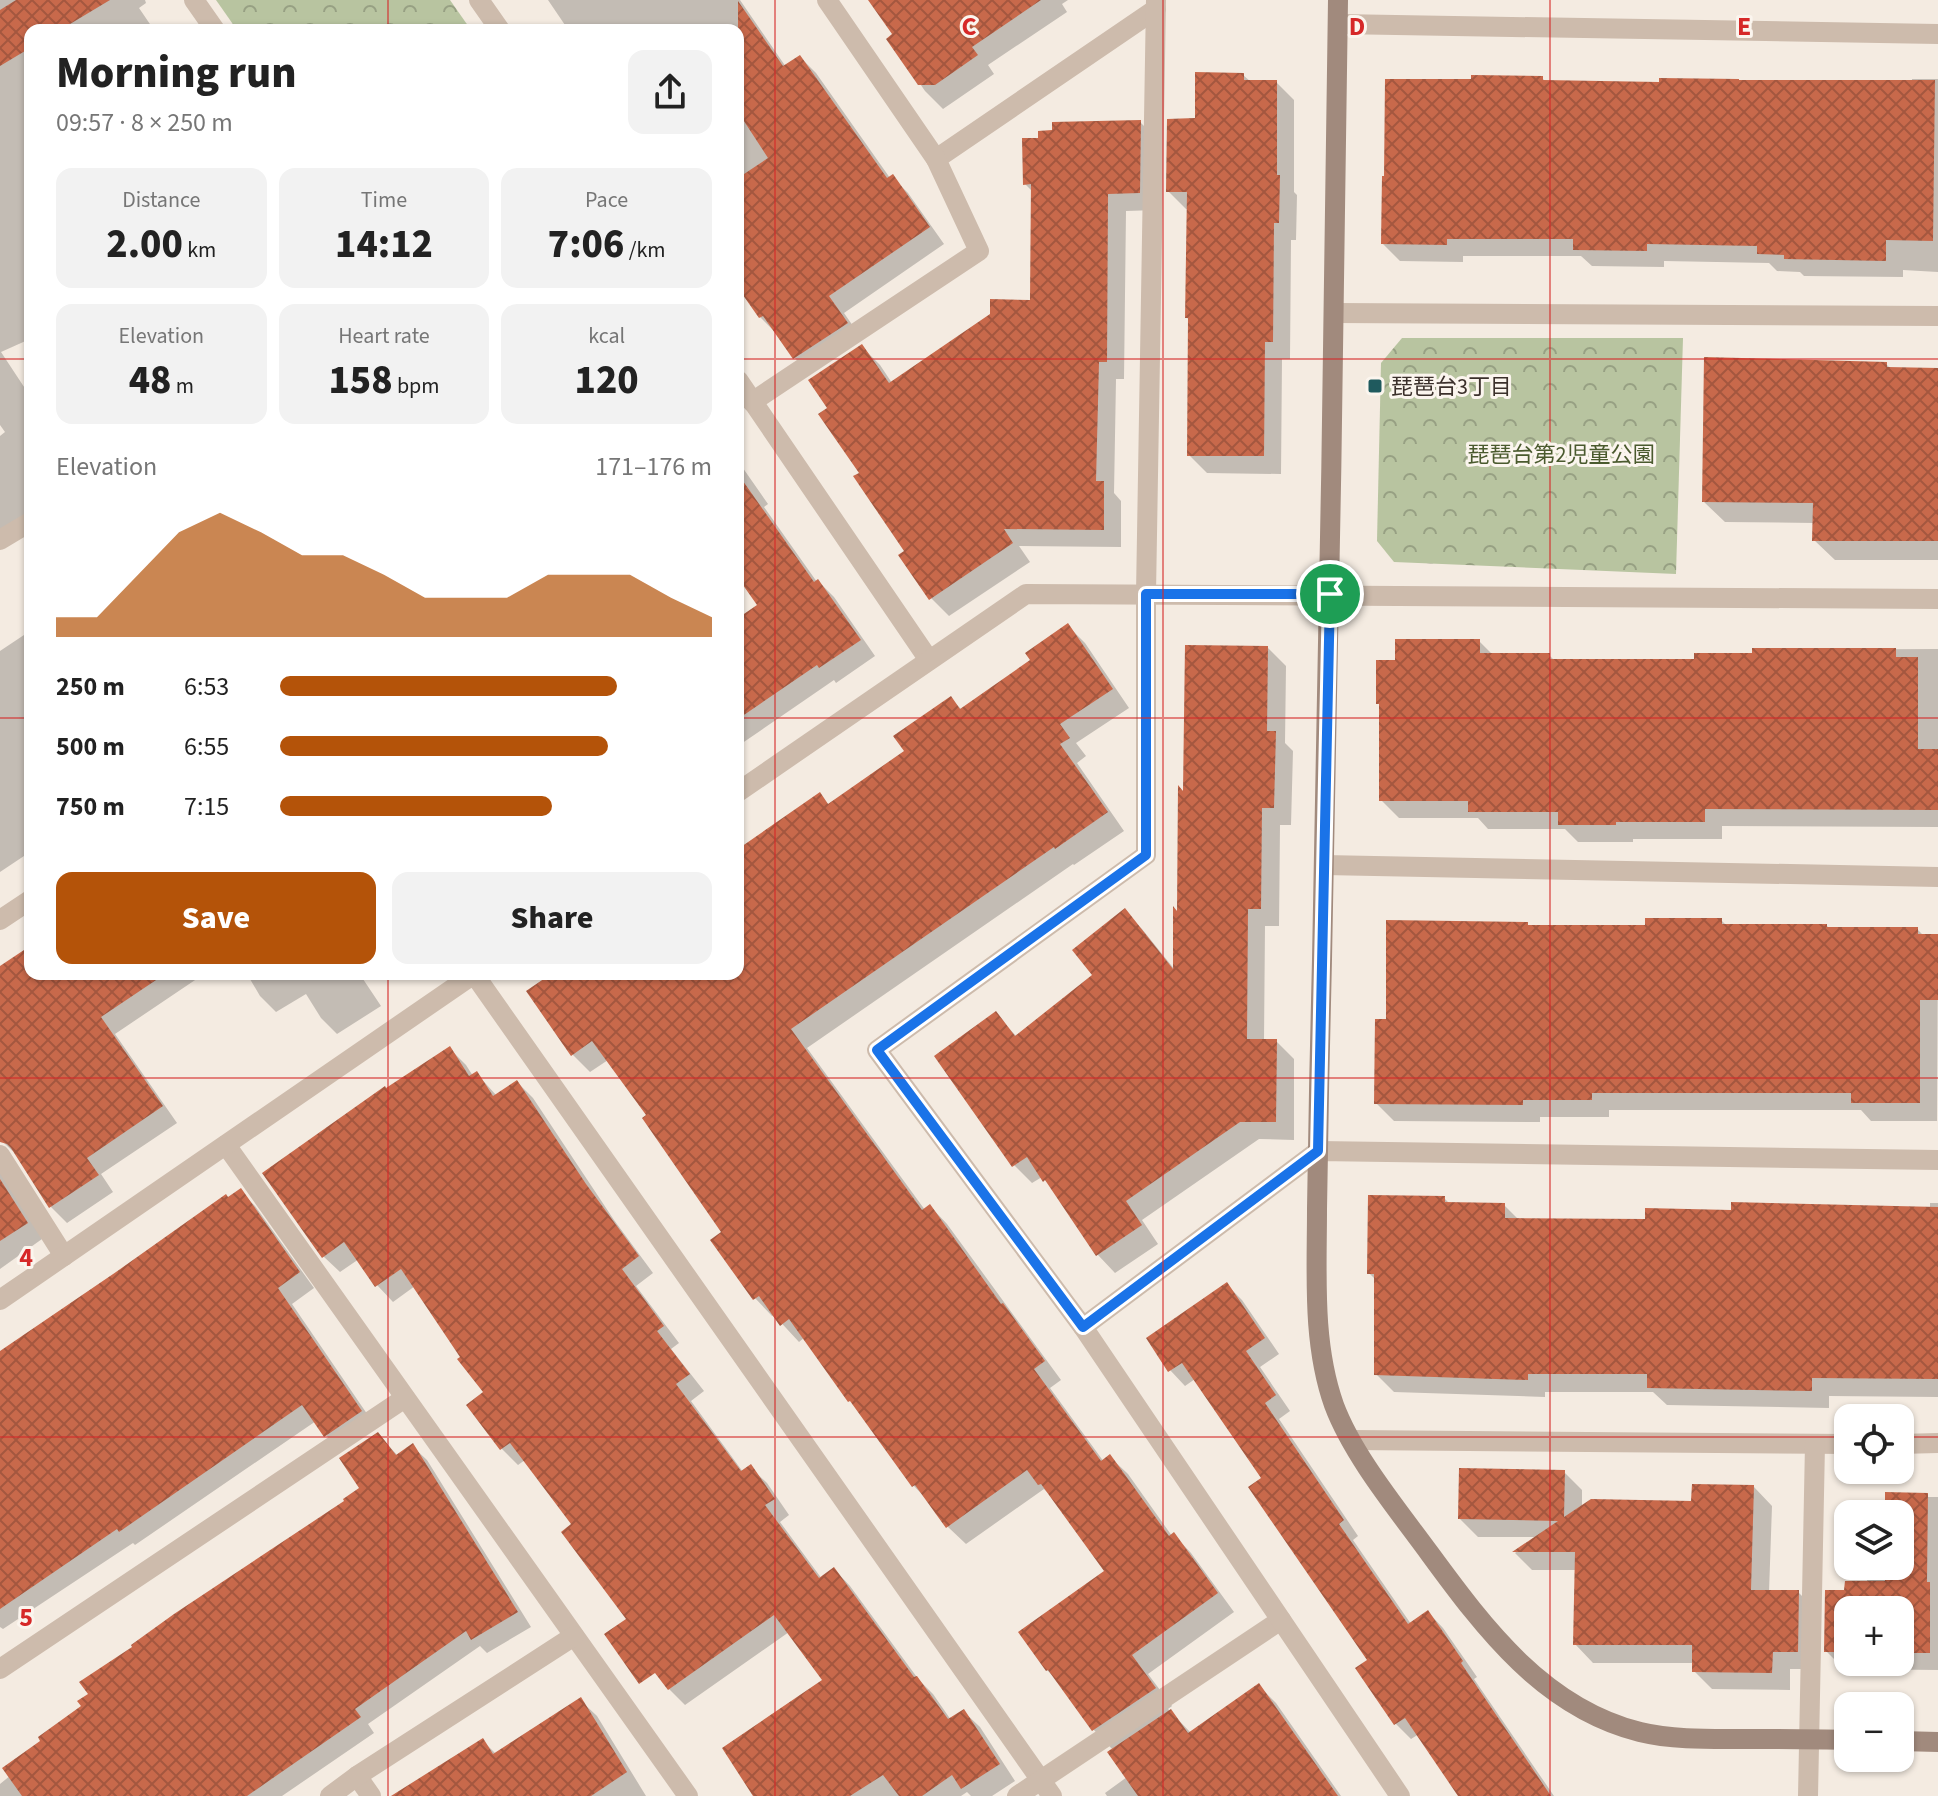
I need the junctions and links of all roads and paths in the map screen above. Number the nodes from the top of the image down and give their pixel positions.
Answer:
1 (194, 0) edge
2 (479, 0) edge
3 (827, 0) edge
4 (1338, 0) edge
5 (1156, 5) edge
6 (211, 24) edge
7 (496, 24) edge
8 (1338, 24) junction
9 (1938, 34) edge
10 (936, 159) junction
11 (1334, 313) junction
12 (1938, 316) edge
13 (744, 389) edge
14 (752, 402) junction
15 (24, 526) edge
16 (0, 540) edge
17 (1146, 594) junction
18 (1330, 594) junction
19 (1938, 599) edge
20 (929, 660) junction
21 (744, 787) edge
22 (1324, 865) junction
23 (1938, 877) edge
24 (24, 904) edge
25 (0, 920) edge
26 (465, 980) edge
27 (478, 980) edge
28 (226, 1145) junction
29 (1318, 1151) junction
30 (0, 1155) edge
31 (1938, 1160) edge
32 (64, 1256) junction
33 (0, 1300) edge
34 (1083, 1327) junction
35 (405, 1398) junction
36 (1351, 1440) junction
37 (1938, 1443) edge
38 (1815, 1444) junction
39 (1834, 1444) edge
40 (1914, 1444) edge
41 (1281, 1620) junction
42 (574, 1636) junction
43 (0, 1669) edge
44 (1808, 1739) junction
45 (1834, 1740) edge
46 (1914, 1741) edge
47 (1938, 1742) edge
48 (357, 1776) junction
49 (1047, 1788) edge
50 (330, 1796) edge
51 (371, 1796) edge
52 (688, 1796) edge
53 (1017, 1796) edge
54 (1400, 1796) edge
55 (1808, 1796) edge

1 - 6 street
2 - 7 street
3 - 10 street
4 - 8 street
5 - 10 street
5 - 17 street
8 - 9 street
8 - 11 street
10 - 14 street
11 - 12 street
11 - 18 street
13 - 14 street
14 - 20 street
15 - 16 street
17 - 18 street
17 - 20 street
17 - 34 street
18 - 19 street
18 - 22 street
20 - 21 street
22 - 23 street
22 - 29 street
24 - 25 street
26 - 28 street
27 - 49 street
28 - 32 street
28 - 35 street
29 - 31 street
29 - 34 street
29 - 36 street
30 - 32 street
32 - 33 street
34 - 41 street
35 - 42 street
35 - 43 street
36 - 38 street
36 - 44 street
37 - 40 street
38 - 39 street
38 - 44 street
41 - 49 street
41 - 54 street
42 - 48 street
42 - 52 street
44 - 45 street
44 - 55 street
46 - 47 street
48 - 50 street
48 - 51 street
49 - 53 street

